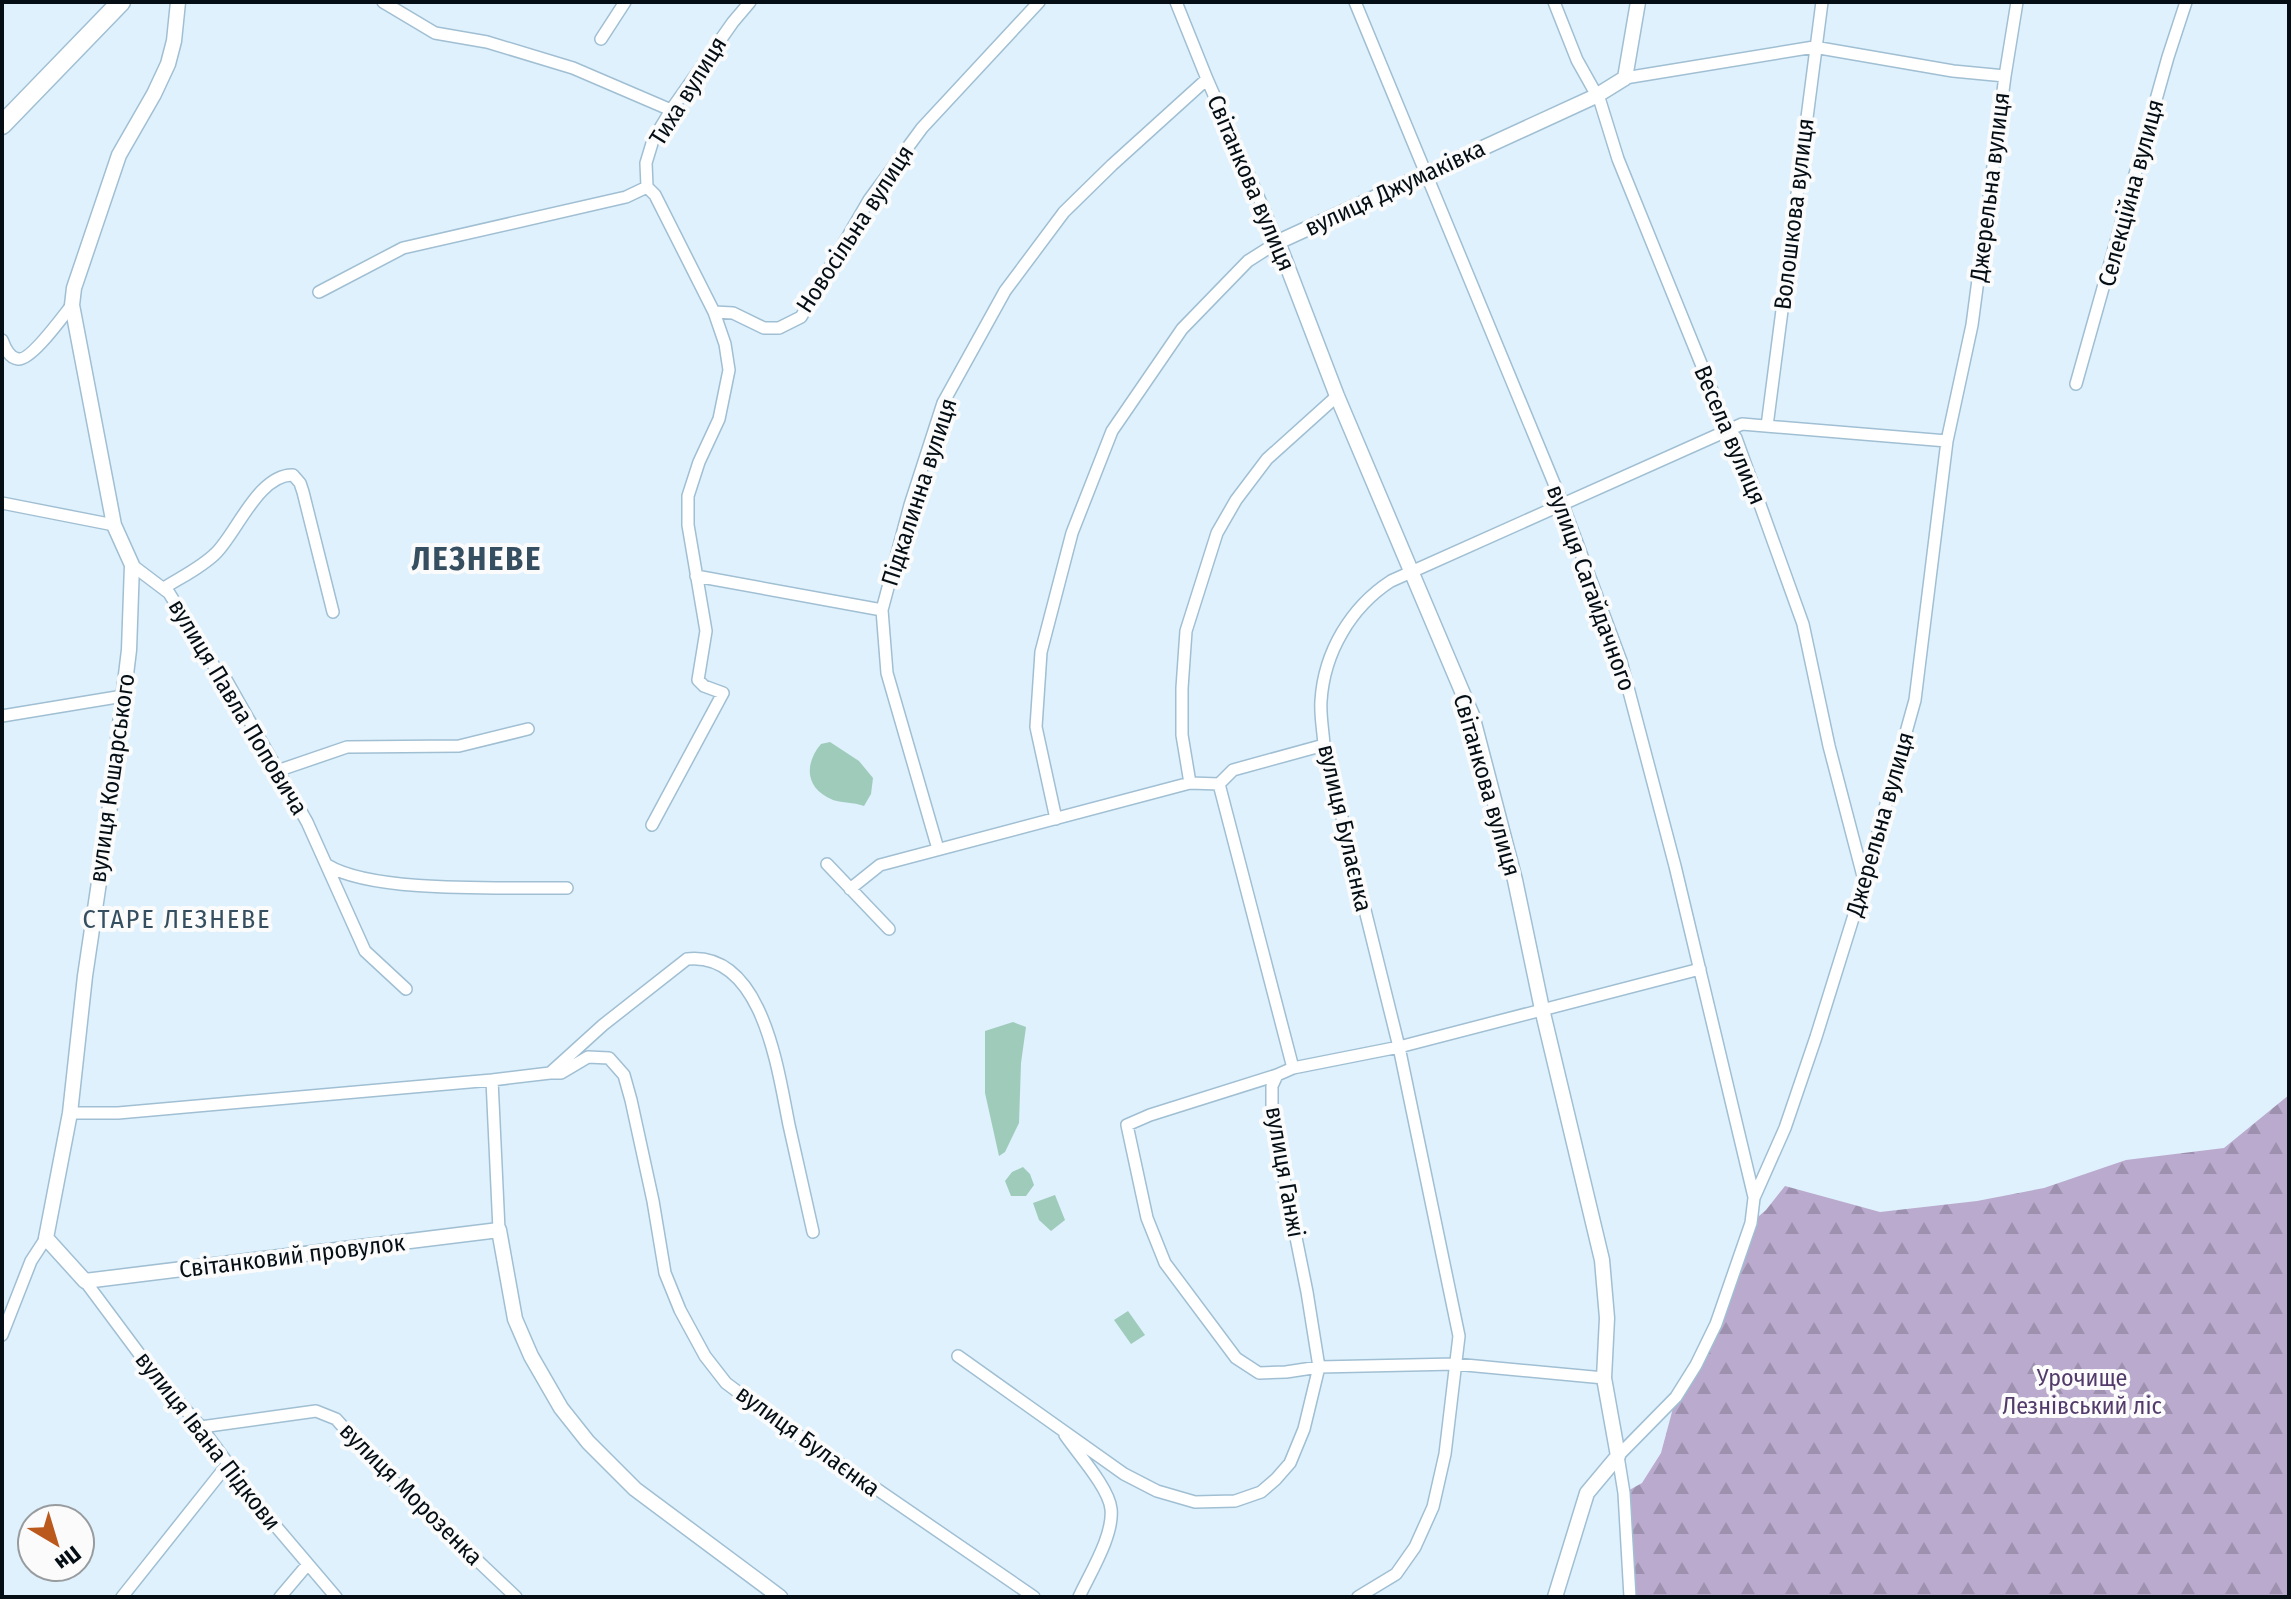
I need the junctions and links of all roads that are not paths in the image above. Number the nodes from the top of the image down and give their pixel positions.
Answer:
1 (121, 2) edge
2 (178, 2) edge
3 (383, 2) edge
4 (625, 2) edge
5 (750, 2) edge
6 (1039, 2) edge
7 (1176, 2) edge
8 (1355, 2) edge
9 (1554, 2) edge
10 (1638, 2) edge
11 (1822, 2) edge
12 (2017, 2) edge
13 (2186, 2) edge
14 (601, 39) dead end
15 (1814, 47) junction
16 (2005, 76) junction
17 (1625, 78) junction
18 (1207, 79) junction
19 (1596, 96) junction
20 (671, 110) junction
21 (2, 125) edge
22 (1425, 174) junction
23 (647, 187) junction
24 (1278, 242) junction
25 (319, 292) dead end
26 (72, 305) junction
27 (714, 312) junction
28 (2, 340) edge
29 (2076, 384) dead end
30 (1337, 396) junction
31 (1767, 426) junction
32 (1728, 430) junction
33 (1947, 441) junction
34 (2, 503) edge
35 (1563, 505) junction
36 (114, 525) junction
37 (132, 565) junction
38 (1411, 571) junction
39 (696, 576) junction
40 (164, 588) junction
41 (882, 610) junction
42 (333, 612) dead end
43 (123, 696) junction
44 (2, 716) edge
45 (528, 729) dead end
46 (1324, 745) junction
47 (277, 771) junction
48 (1190, 783) junction
49 (1219, 784) junction
50 (1056, 819) junction
51 (652, 825) dead end
52 (938, 849) junction
53 (326, 864) junction
54 (827, 864) dead end
55 (1864, 883) junction
56 (567, 888) dead end
57 (850, 889) junction
58 (889, 929) dead end
59 (1700, 969) junction
60 (406, 989) dead end
61 (1542, 1009) junction
62 (1399, 1047) junction
63 (1293, 1068) junction
64 (550, 1073) junction
65 (1277, 1075) junction
66 (492, 1080) junction
67 (70, 1113) junction
68 (1754, 1198) junction
69 (499, 1230) junction
70 (813, 1232) dead end
71 (46, 1238) junction
72 (85, 1281) junction
73 (2, 1335) edge
74 (958, 1356) dead end
75 (1455, 1364) junction
76 (1319, 1367) junction
77 (1604, 1378) junction
78 (201, 1427) junction
79 (1060, 1428) junction
80 (1618, 1456) junction
81 (227, 1465) junction
82 (308, 1564) junction
83 (122, 1597) edge
84 (280, 1597) edge
85 (336, 1597) edge
86 (516, 1597) edge
87 (780, 1597) edge
88 (1034, 1597) edge
89 (1079, 1597) edge
90 (1358, 1597) edge
91 (1555, 1597) edge
92 (1630, 1597) edge

1 - 21 main road
2 - 26 street, вулиця Кошарського
3 - 20 street
4 - 14 street
5 - 20 street, Тиха вулиця
6 - 27 street, Новосільна вулиця
7 - 18 street, Світанкова вулиця
8 - 22 street, вулиця Сагайдачного
9 - 19 street, Весела вулиця
10 - 17 street
11 - 15 street, Волошкова вулиця
12 - 16 street, Джерельна вулиця
13 - 29 street, Селекційна вулиця
15 - 16 street, вулиця Джумаківка
15 - 17 street, вулиця Джумаківка
15 - 31 street, Волошкова вулиця
16 - 33 street, Джерельна вулиця
17 - 19 street, вулиця Джумаківка
18 - 24 street, Світанкова вулиця
18 - 41 street, Підкалинна вулиця
19 - 22 street, вулиця Джумаківка
19 - 32 street, Весела вулиця
20 - 23 street, Тиха вулиця
22 - 24 street, вулиця Джумаківка
22 - 35 street, вулиця Сагайдачного
23 - 25 street
23 - 27 street
24 - 30 street, Світанкова вулиця
24 - 50 street, вулиця Джумаківка
26 - 28 street
26 - 36 street, вулиця Кошарського
27 - 39 street
30 - 38 street, Світанкова вулиця
30 - 48 street
31 - 32 street, вулиця Булаєнка
31 - 33 street, вулиця Булаєнка
32 - 35 street, вулиця Булаєнка
32 - 55 street, Весела вулиця
33 - 55 street, Джерельна вулиця
34 - 36 street
35 - 38 street, вулиця Булаєнка
35 - 59 street, вулиця Сагайдачного
36 - 37 street, вулиця Кошарського
37 - 40 street, вулиця Павла Поповича
37 - 43 street, вулиця Кошарського
38 - 46 street, вулиця Булаєнка
38 - 61 street, Світанкова вулиця
39 - 41 street
39 - 51 street
40 - 42 street
40 - 47 street, вулиця Павла Поповича
41 - 52 street, Підкалинна вулиця
43 - 44 street
43 - 67 street, вулиця Кошарського
45 - 47 street
46 - 49 street
46 - 62 street, вулиця Булаєнка
47 - 53 street, вулиця Павла Поповича
48 - 49 street
48 - 50 street
49 - 63 street
50 - 52 street
52 - 57 street
53 - 56 street
53 - 60 street, вулиця Павла Поповича
54 - 57 street
55 - 68 street, Джерельна вулиця
57 - 58 street
59 - 61 street, вулиця Ганжі
59 - 68 street, вулиця Сагайдачного
61 - 62 street, вулиця Ганжі
61 - 77 street, Світанкова вулиця
62 - 63 street, вулиця Ганжі
62 - 75 street, вулиця Булаєнка
63 - 65 street, вулиця Ганжі
64 - 66 street
64 - 70 street
64 - 88 street, вулиця Булаєнка
65 - 76 street, вулиця Ганжі
65 - 76 street
66 - 67 street
66 - 69 street
67 - 71 street, вулиця Кошарського
68 - 80 street, Джерельна вулиця
69 - 72 street, Світанковий провулок
69 - 87 street
71 - 72 street
71 - 73 street
72 - 78 street, вулиця Івана Підкови
74 - 79 street, вулиця Ганжі
75 - 76 street
75 - 77 street
75 - 90 street, вулиця Булаєнка
76 - 79 street, вулиця Ганжі
77 - 80 street, Світанкова вулиця
78 - 81 street, вулиця Івана Підкови
78 - 86 street, вулиця Морозенка
79 - 89 street
80 - 91 street
80 - 92 street
81 - 82 street, вулиця Івана Підкови
81 - 83 street
82 - 84 street
82 - 85 street, вулиця Івана Підкови

